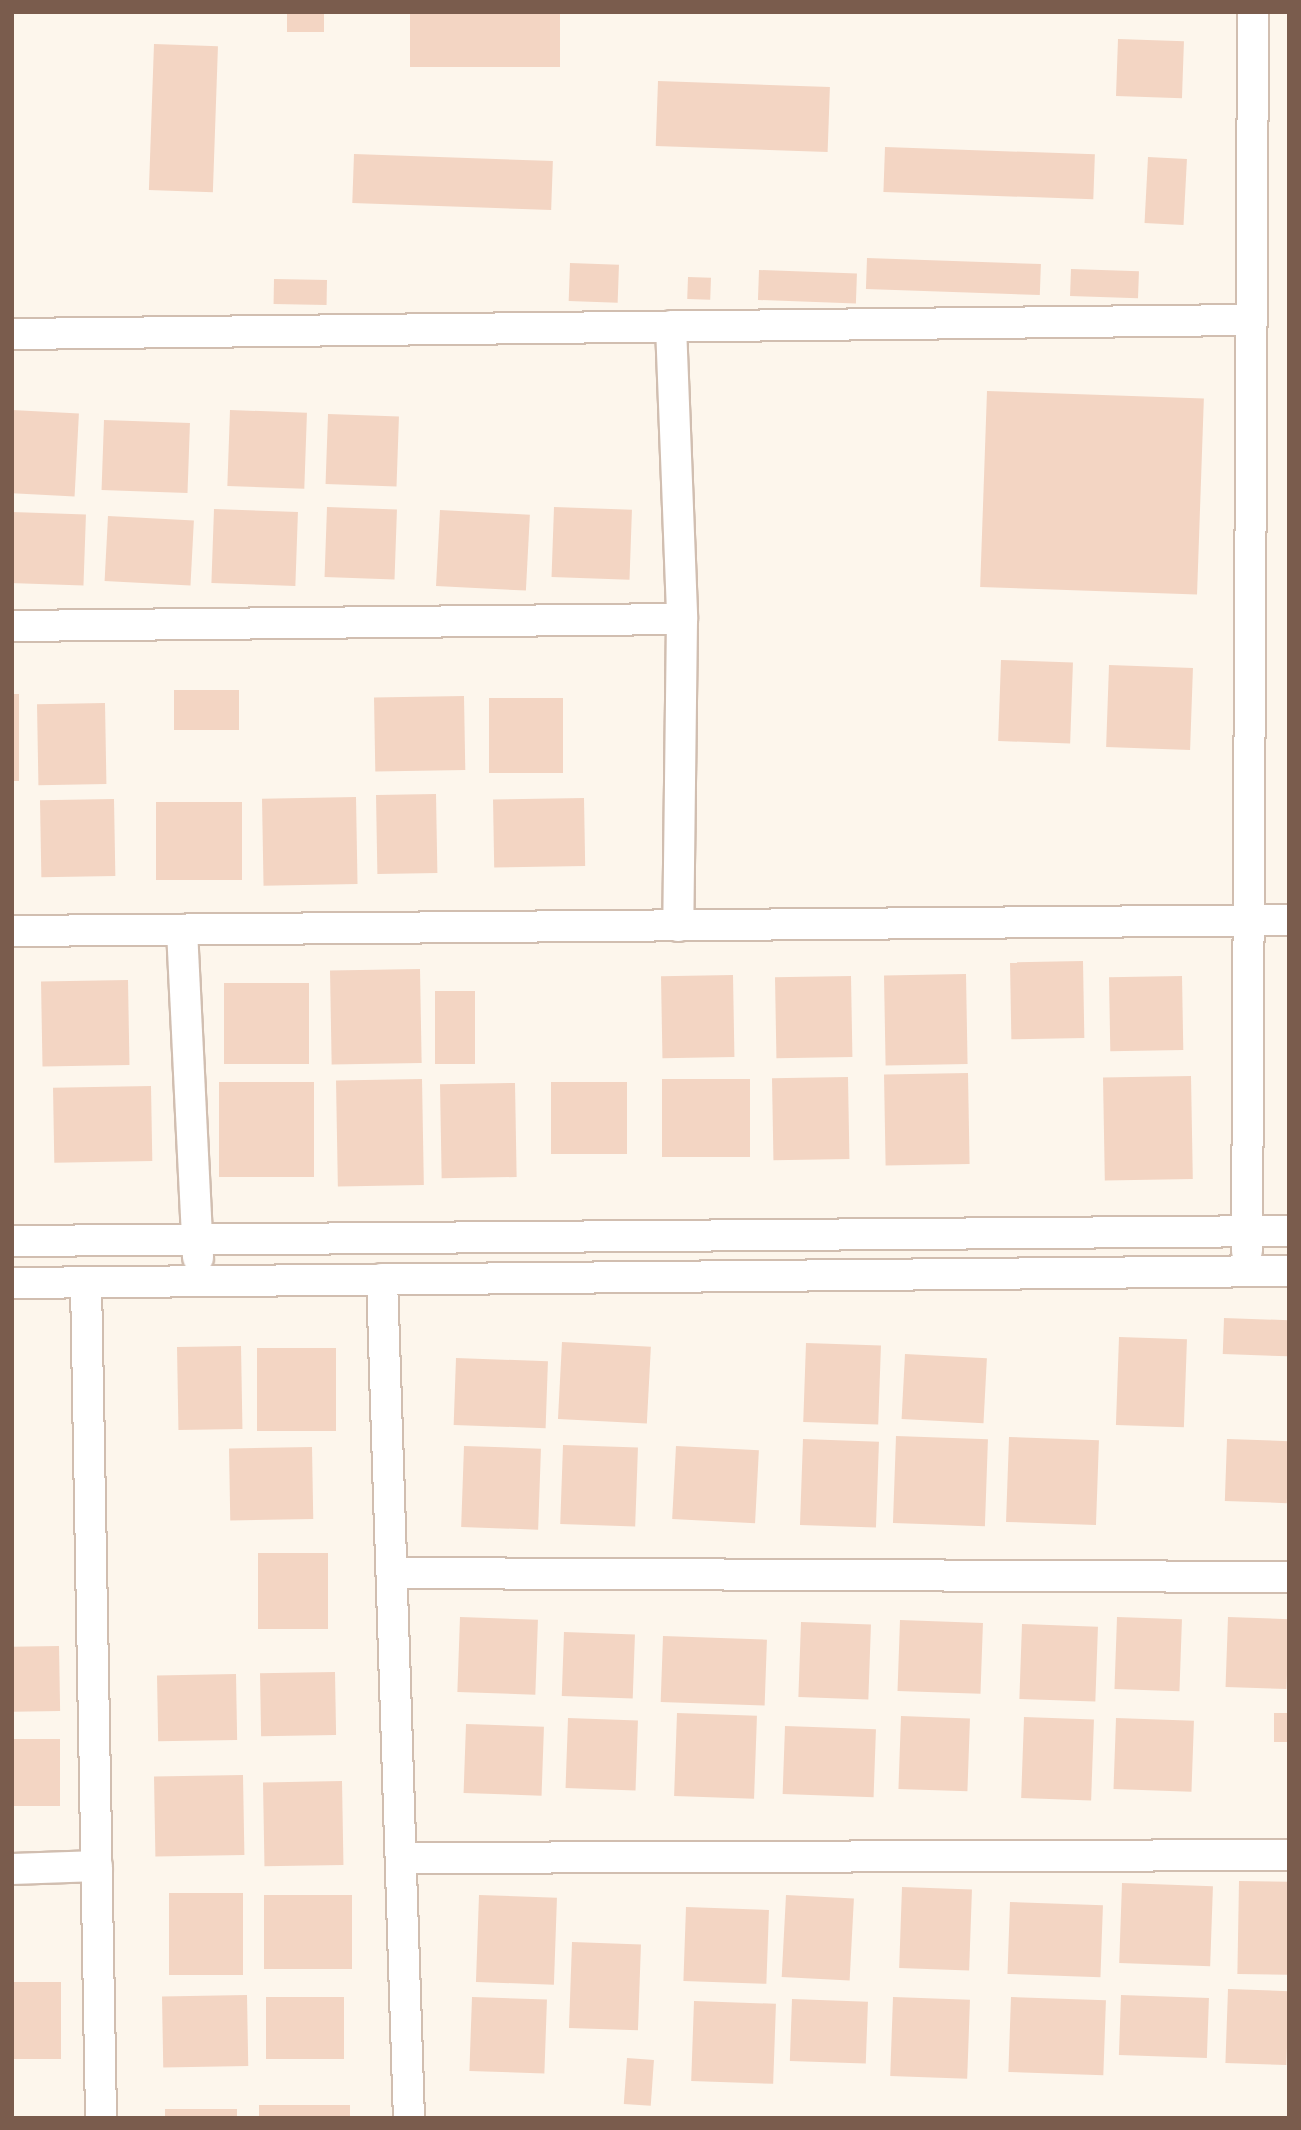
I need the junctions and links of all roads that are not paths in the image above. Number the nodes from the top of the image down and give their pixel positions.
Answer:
1 (1253, 12) edge
2 (1251, 320) junction
3 (671, 326) junction
4 (12, 334) edge
5 (682, 618) junction
6 (12, 626) edge
7 (1248, 920) junction
8 (1289, 920) edge
9 (678, 926) junction
10 (182, 930) junction
11 (12, 931) edge
12 (1247, 1231) junction
13 (1289, 1231) edge
14 (197, 1240) junction
15 (12, 1241) edge
16 (1289, 1270) edge
17 (1247, 1271) junction
18 (382, 1279) junction
19 (199, 1281) junction
20 (86, 1282) junction
21 (12, 1283) edge
22 (393, 1573) junction
23 (1289, 1577) edge
24 (1289, 1855) edge
25 (401, 1858) junction
26 (97, 1866) junction
27 (12, 1869) edge
28 (101, 2118) edge
29 (409, 2118) edge

1 - 2 street
2 - 3 street
2 - 7 street
3 - 4 street
3 - 5 street
5 - 6 street
5 - 9 street
7 - 8 street
7 - 9 street
7 - 12 street
9 - 10 street
10 - 11 street
10 - 14 street
12 - 13 street
12 - 14 street
12 - 17 street
14 - 15 street
14 - 19 street
16 - 17 street
17 - 18 street
18 - 19 street
18 - 22 street
19 - 20 street
20 - 21 street
20 - 26 street
22 - 23 street
22 - 25 street
24 - 25 street
25 - 29 street
26 - 27 street
26 - 28 street

